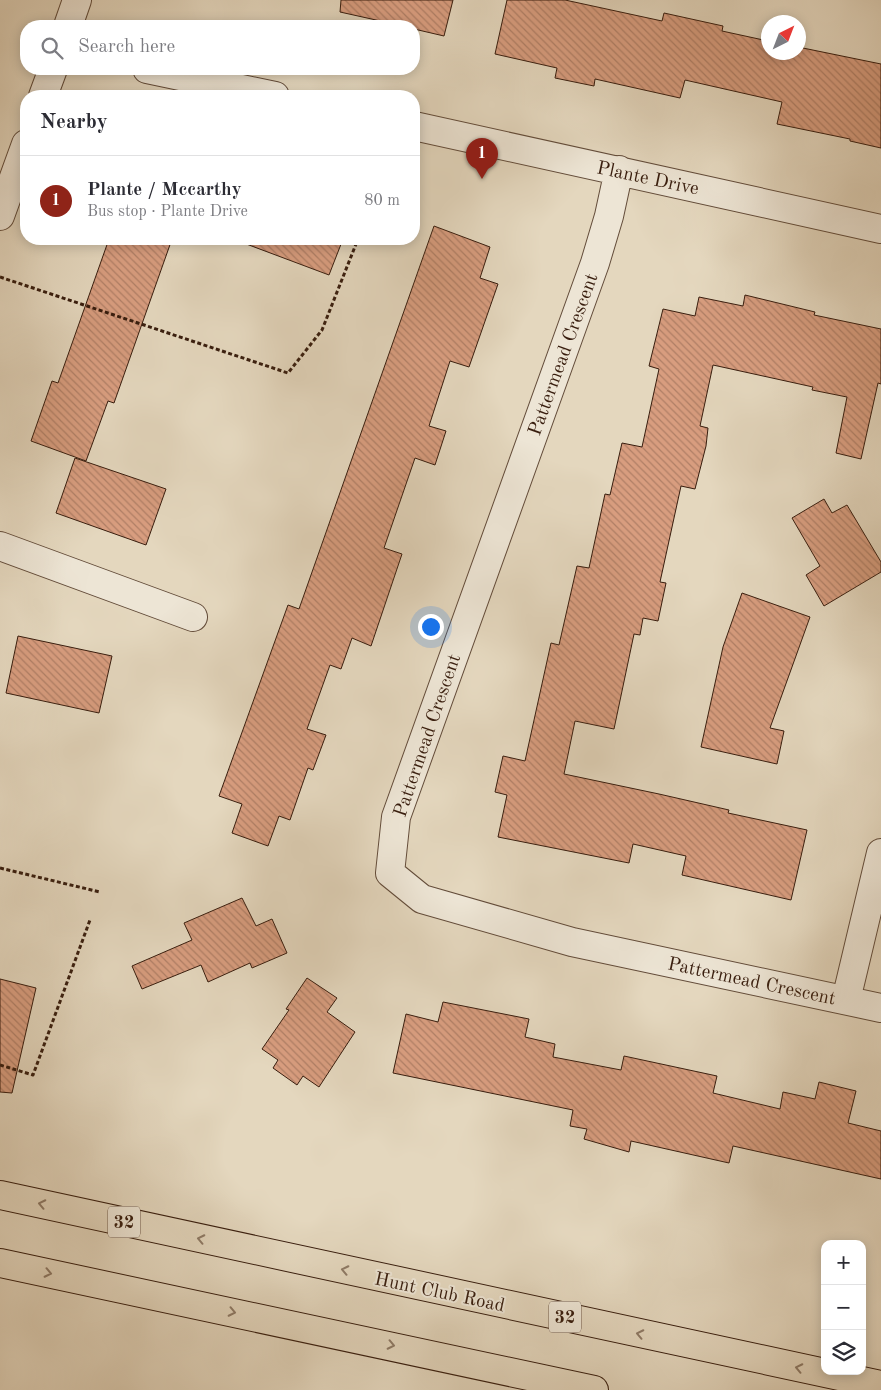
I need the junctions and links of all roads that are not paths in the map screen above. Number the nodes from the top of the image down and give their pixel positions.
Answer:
1 (77, 0) edge
2 (70, 20) edge
3 (52, 75) edge
4 (175, 75) edge
5 (46, 90) edge
6 (247, 90) edge
7 (420, 127) edge
8 (20, 161) edge
9 (619, 170) junction
10 (0, 216) edge
11 (881, 229) edge
12 (0, 546) edge
13 (193, 617) dead end
14 (881, 853) edge
15 (846, 1000) junction
16 (881, 1008) edge
17 (0, 1195) edge
18 (0, 1263) edge
19 (881, 1385) edge
20 (594, 1390) edge

1 - 2 street
3 - 5 street
4 - 6 street
7 - 9 street, Plante Drive
8 - 10 street
9 - 11 street, Plante Drive
9 - 15 street, Pattermead Crescent
12 - 13 street
14 - 15 street
15 - 16 street, Pattermead Crescent
19 -> 17 main road, Hunt Club Road / 32
18 -> 20 main road

